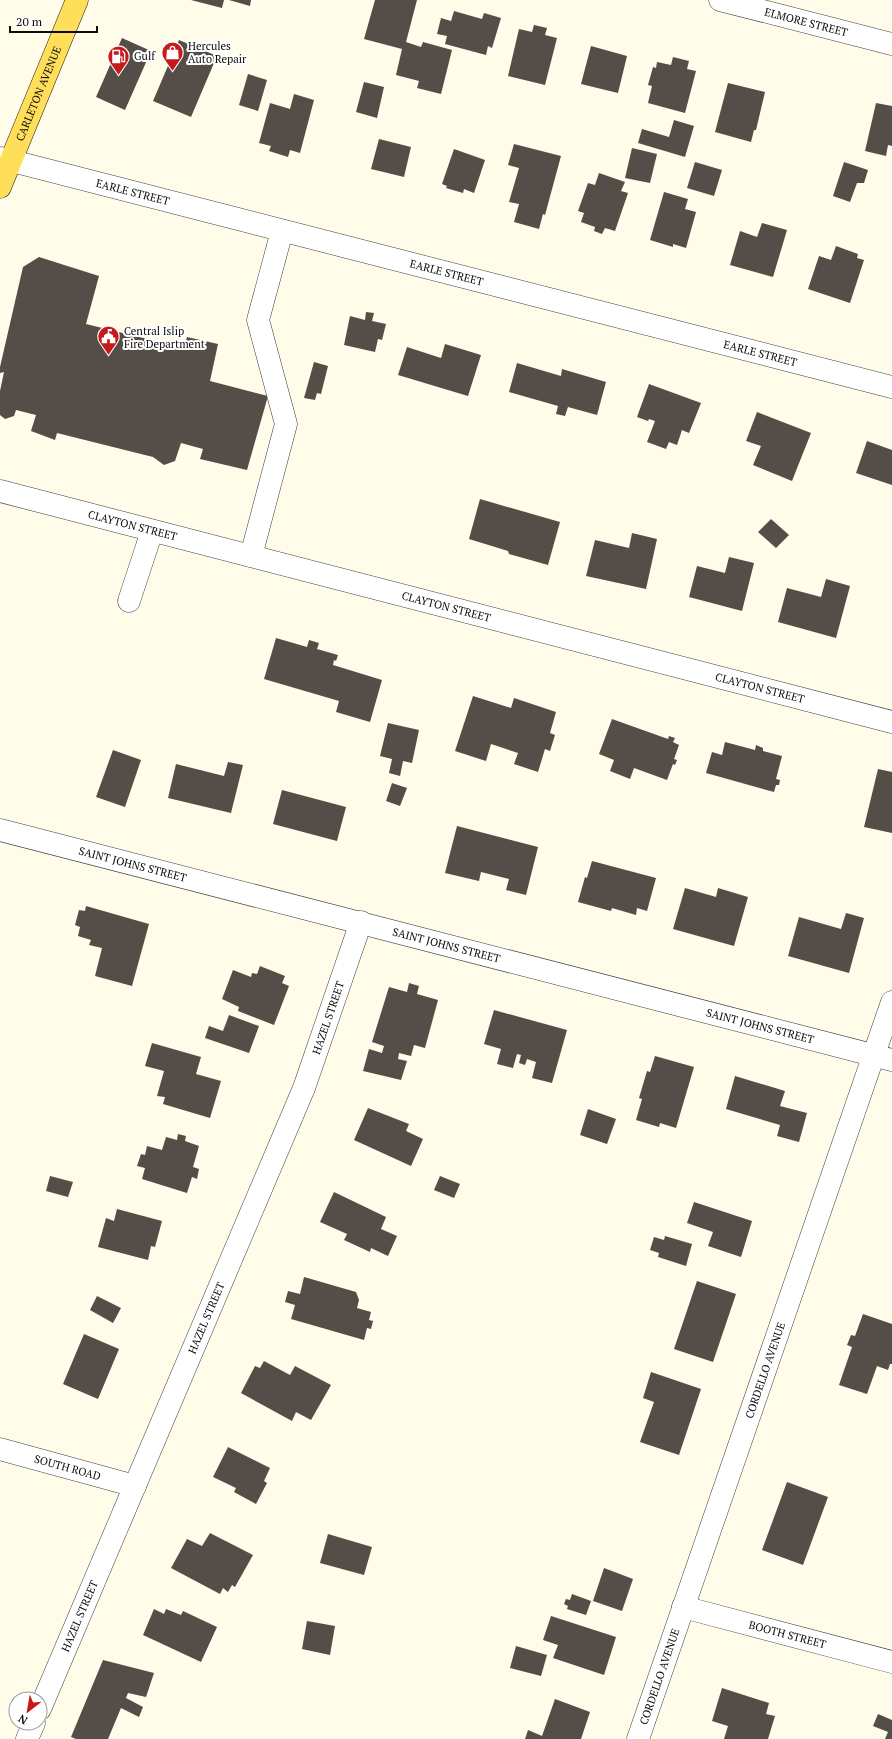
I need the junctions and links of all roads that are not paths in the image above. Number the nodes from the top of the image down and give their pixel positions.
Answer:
1 (77, 0) edge
2 (720, 0) edge
3 (892, 44) edge
4 (6, 160) edge
5 (0, 187) edge
6 (282, 231) junction
7 (892, 388) edge
8 (0, 491) edge
9 (152, 531) junction
10 (251, 556) junction
11 (129, 601) dead end
12 (892, 722) edge
13 (0, 830) edge
14 (361, 922) junction
15 (892, 1002) edge
16 (883, 1058) edge
17 (0, 1449) edge
18 (135, 1486) junction
19 (683, 1607) junction
20 (892, 1662) edge
21 (48, 1691) edge
22 (638, 1739) edge

1 - 4 main road, CARLETON AVENUE
2 - 3 street, ELMORE STREET
4 - 5 main road, CARLETON AVENUE
4 - 6 street, EARLE STREET
6 - 7 street, EARLE STREET
6 - 10 street
8 - 9 street, CLAYTON STREET
9 - 10 street, CLAYTON STREET
9 - 11 street
10 - 12 street, CLAYTON STREET
13 - 14 street, SAINT JOHNS STREET
14 - 16 street, SAINT JOHNS STREET
14 - 18 street, HAZEL STREET
15 - 16 street, CORDELLO AVENUE
16 - 19 street, CORDELLO AVENUE
17 - 18 street, SOUTH ROAD
18 - 21 street, HAZEL STREET
19 - 20 street, BOOTH STREET
19 - 22 street, CORDELLO AVENUE

